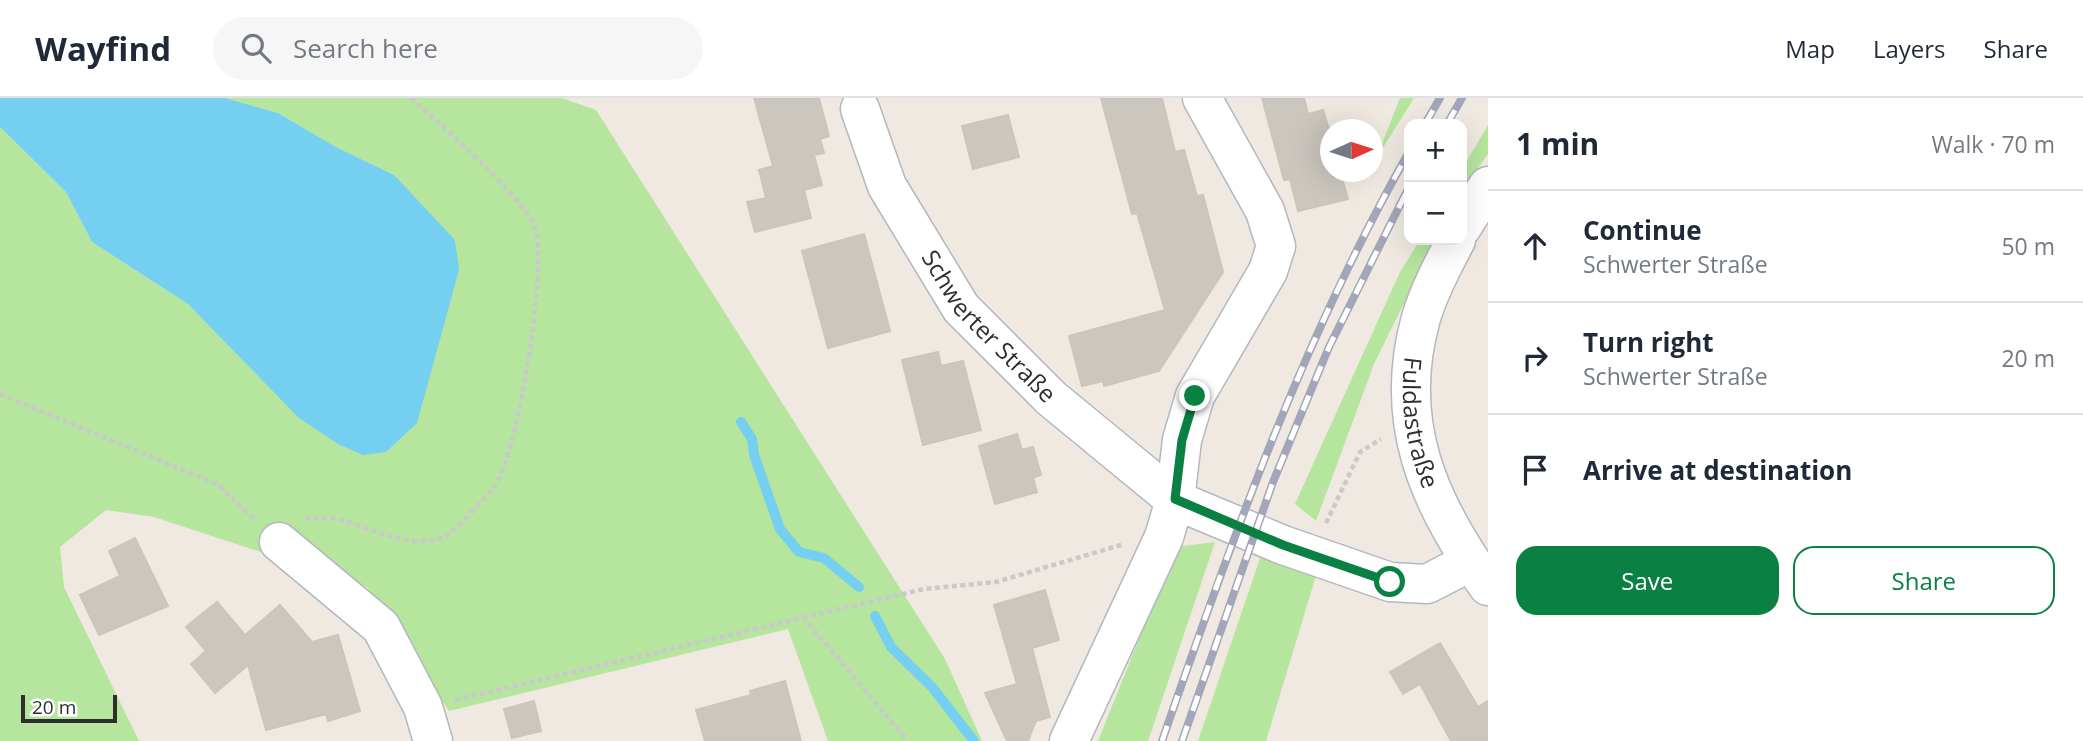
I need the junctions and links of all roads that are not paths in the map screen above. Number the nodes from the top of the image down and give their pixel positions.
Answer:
1 (1202, 98) edge
2 (860, 109) dead end
3 (1488, 186) edge
4 (1467, 219) edge
5 (1453, 245) edge
6 (1175, 499) junction
7 (279, 542) road end
8 (1479, 574) edge
9 (428, 724) edge
10 (1069, 741) edge

1 - 6 street
2 - 6 street, Schwerter Straße
3 - 4 street
5 - 8 street, Fuldastraße
6 - 8 street, Schwerter Straße
6 - 10 street
7 - 9 street

